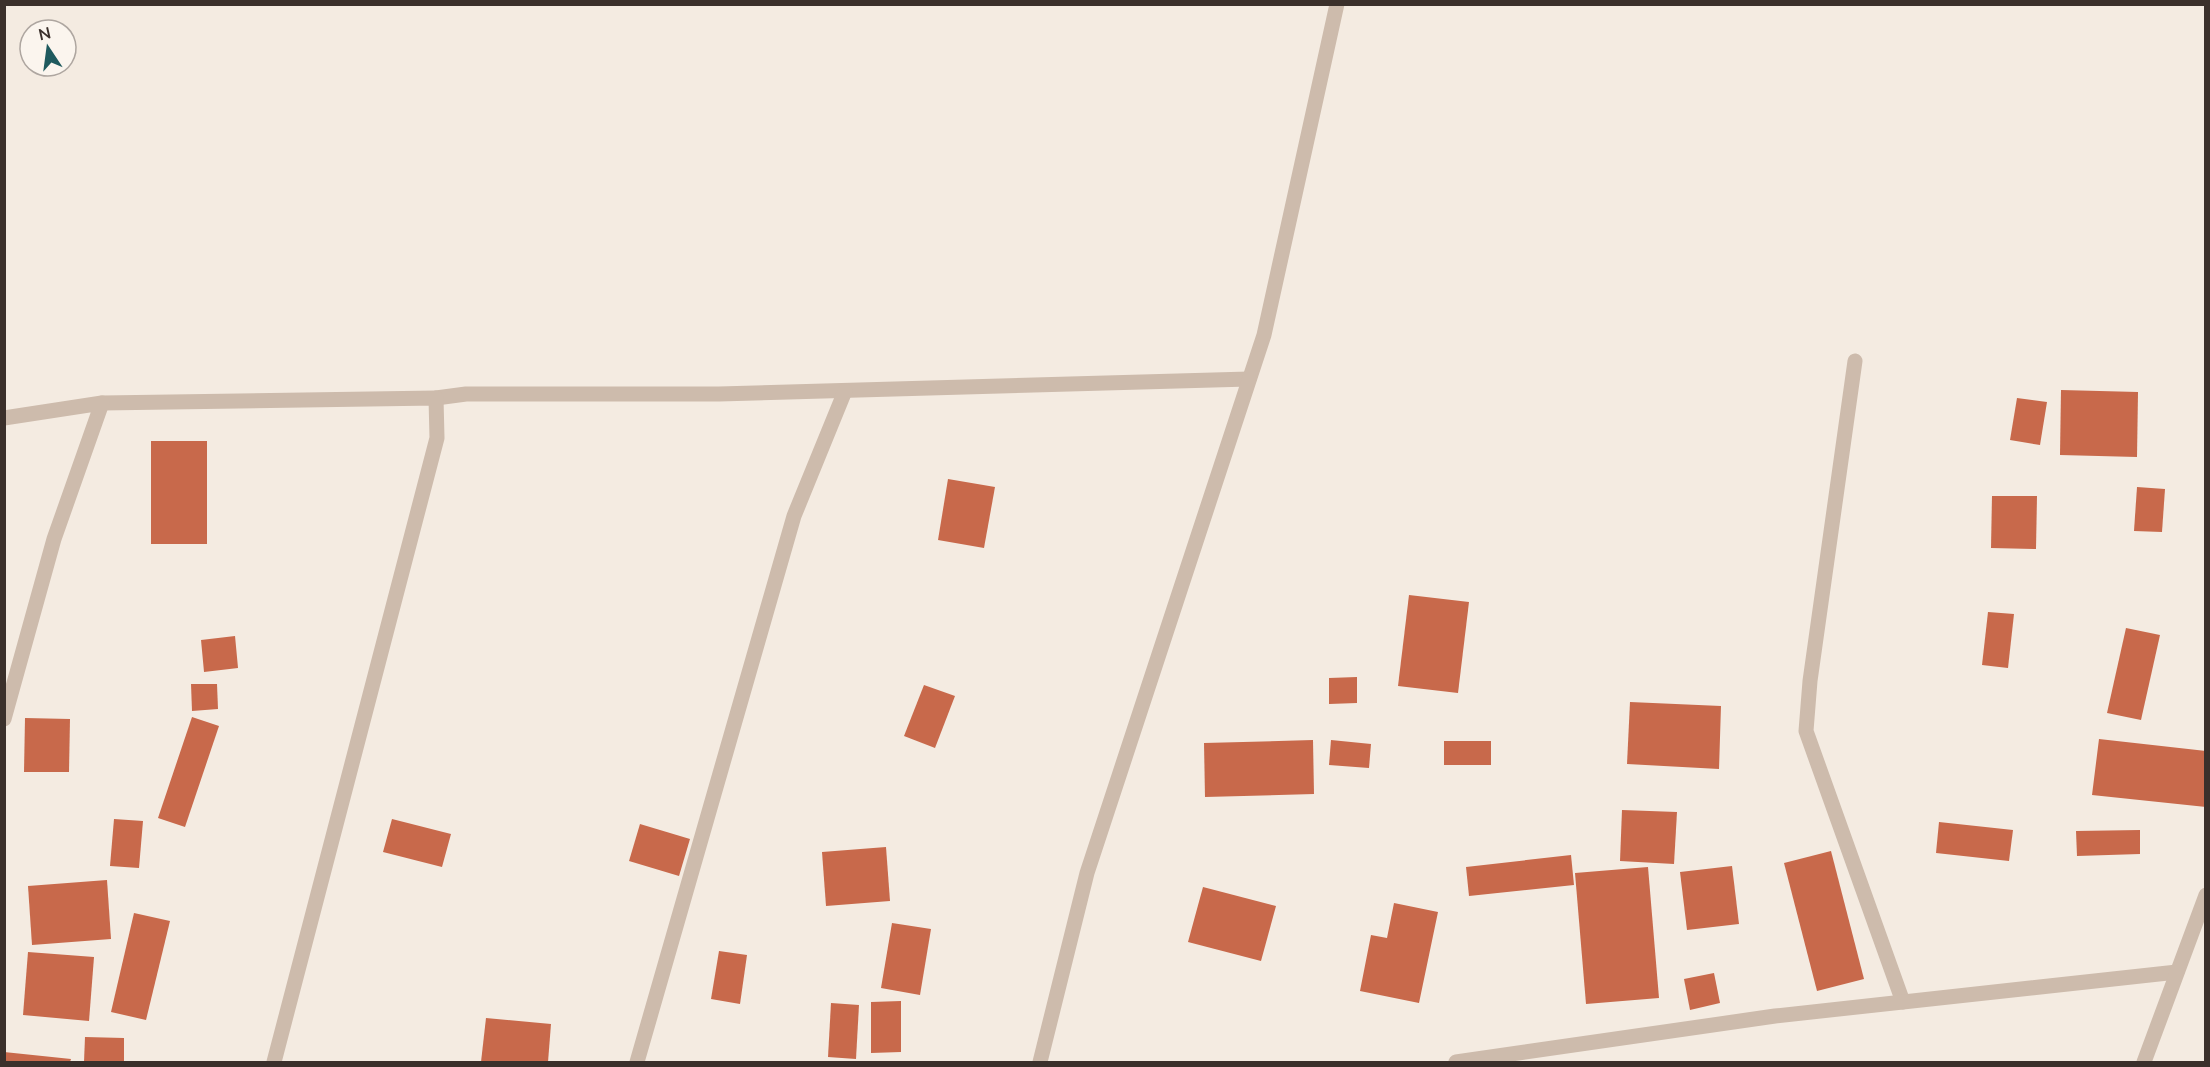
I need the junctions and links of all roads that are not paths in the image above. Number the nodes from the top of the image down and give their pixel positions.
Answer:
1 (1337, 4) edge
2 (1855, 361) dead end
3 (1250, 379) junction
4 (845, 391) junction
5 (436, 398) junction
6 (102, 403) junction
7 (4, 417) edge
8 (4, 719) edge
9 (2205, 895) edge
10 (2177, 972) junction
11 (1903, 1002) junction
12 (274, 1062) edge
13 (637, 1062) edge
14 (1040, 1062) edge
15 (1456, 1062) edge
16 (2144, 1062) edge

1 - 3 street
2 - 11 street
3 - 4 street
3 - 14 street
4 - 5 street
4 - 13 street
5 - 6 street
5 - 12 street
6 - 7 street
6 - 8 street
9 - 10 street
10 - 11 street
10 - 16 street
11 - 15 street

